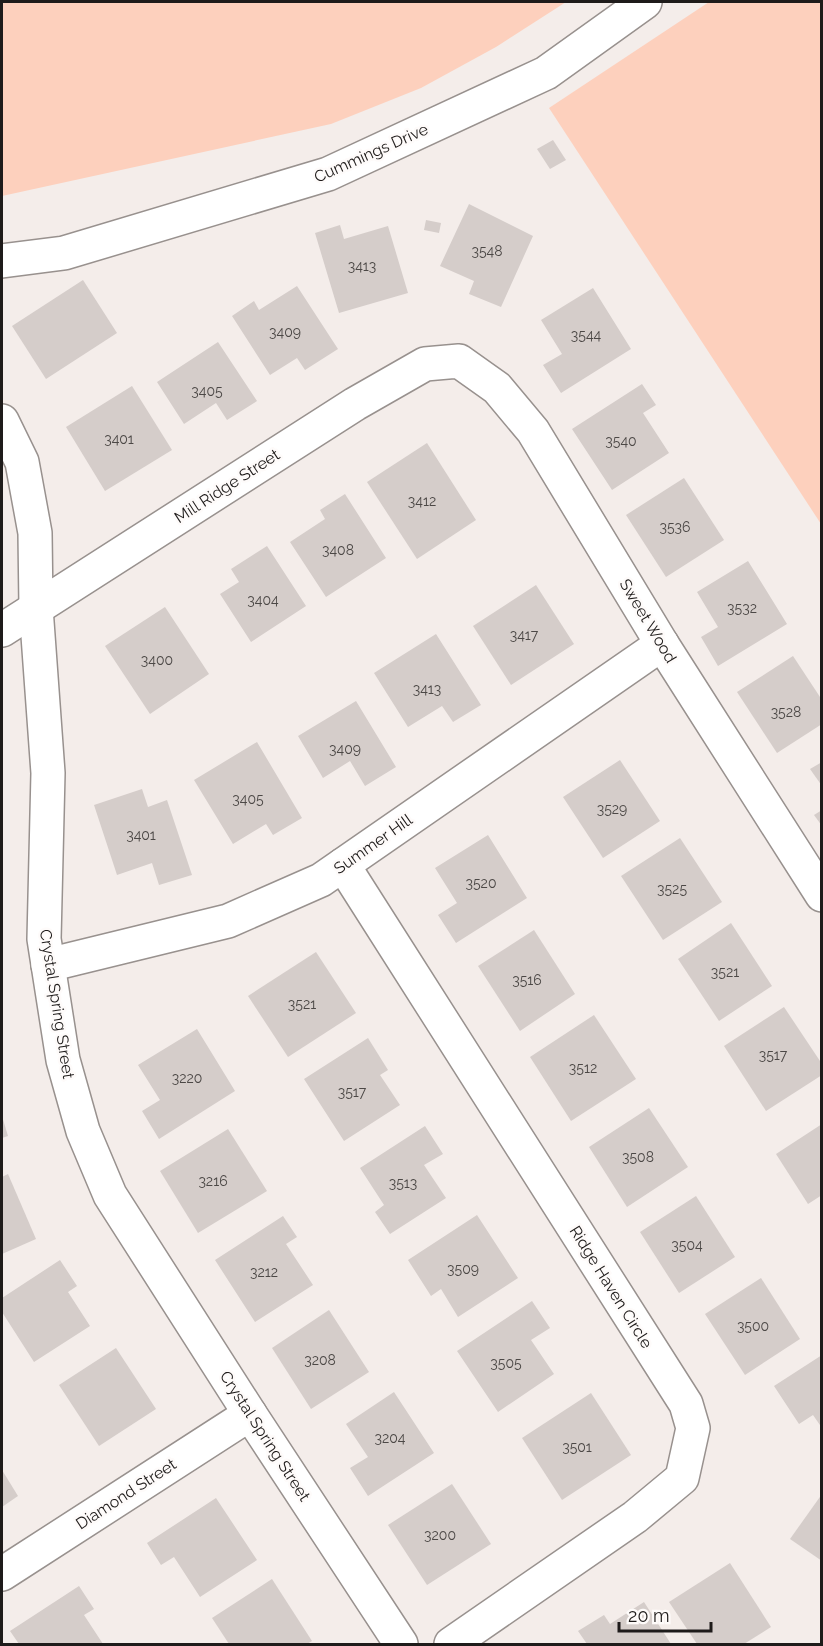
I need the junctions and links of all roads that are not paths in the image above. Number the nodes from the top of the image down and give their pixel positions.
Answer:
1 (645, 2) edge
2 (2, 261) edge
3 (459, 361) joint
4 (2, 420) edge
5 (36, 608) junction
6 (2, 630) edge
7 (662, 644) junction
8 (343, 865) junction
9 (822, 895) edge
10 (48, 965) junction
11 (250, 1414) junction
12 (2, 1574) edge
13 (402, 1644) edge
14 (451, 1644) edge

1 - 2 street, Cummings Drive
3 - 5 street, Mill Ridge Street
3 - 7 street, Sweet Wood
4 - 5 street, Crystal Spring Street
5 - 6 street, Mill Ridge Street
5 - 10 street, Crystal Spring Street
7 - 8 street, Summer Hill
7 - 9 street, Sweet Wood
8 - 10 street, Summer Hill
8 - 14 street, Ridge Haven Circle
10 - 11 street, Crystal Spring Street
11 - 12 street, Diamond Street
11 - 13 street, Crystal Spring Street

